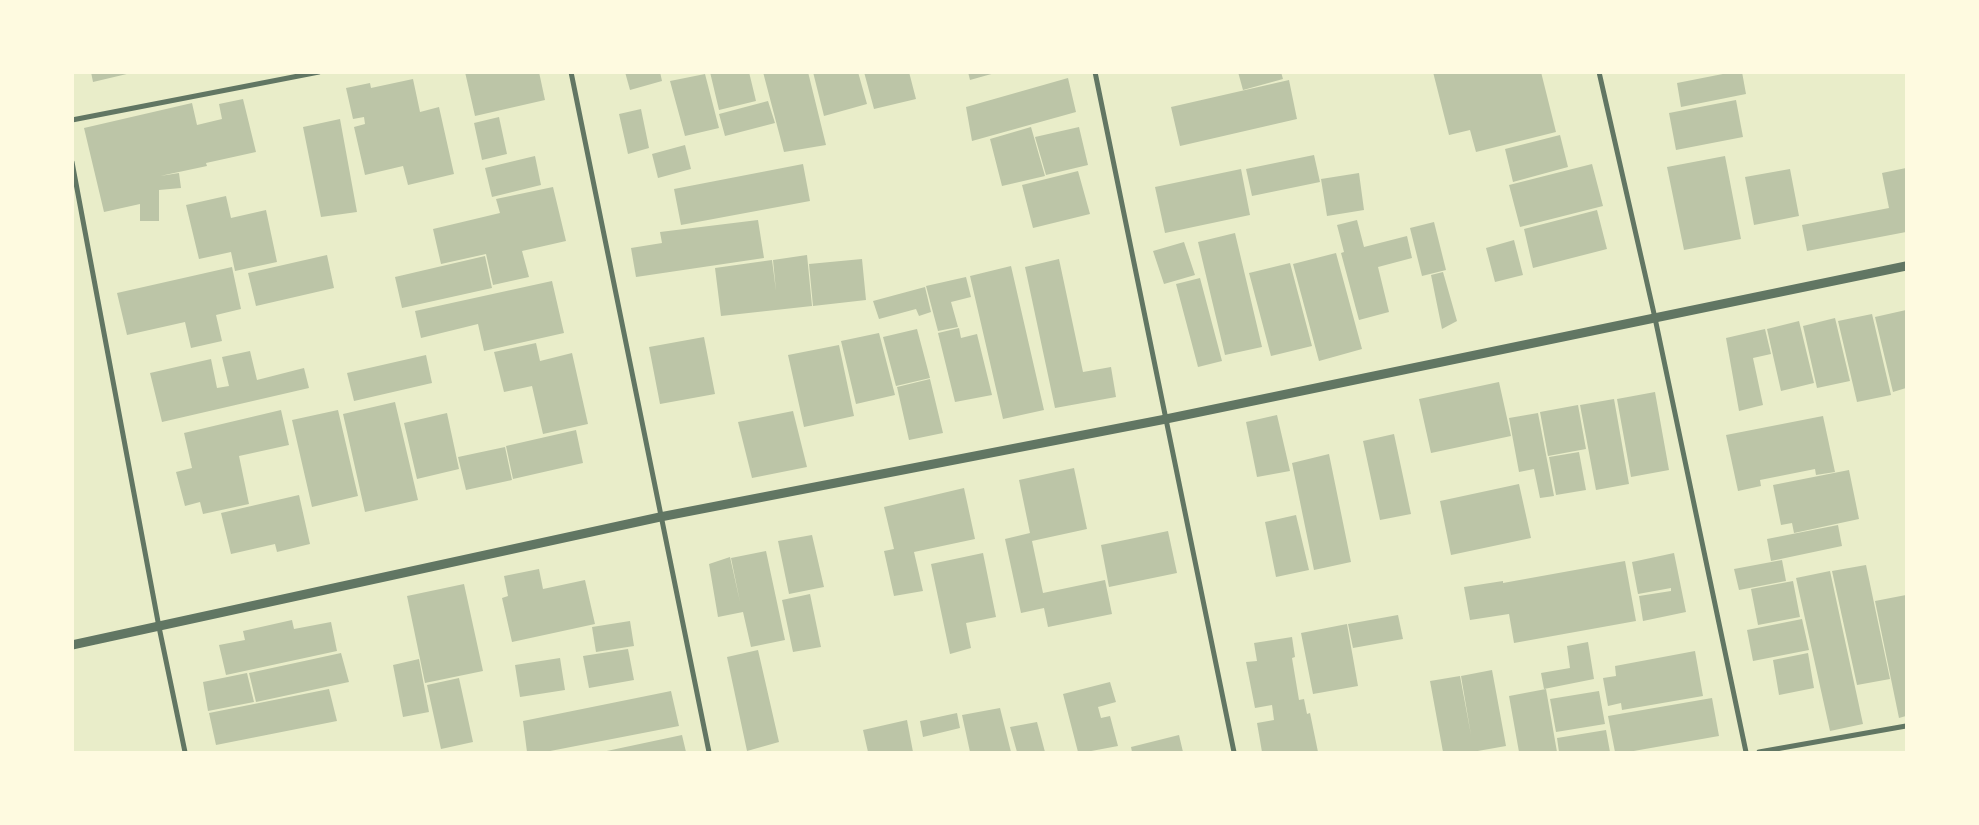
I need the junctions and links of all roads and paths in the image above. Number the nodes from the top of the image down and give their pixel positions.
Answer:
1 (319, 72) edge
2 (571, 72) edge
3 (1094, 72) edge
4 (1600, 72) edge
5 (72, 120) edge
6 (72, 162) edge
7 (1906, 266) edge
8 (1655, 318) junction
9 (1166, 419) junction
10 (660, 516) junction
11 (160, 627) junction
12 (72, 645) edge
13 (1906, 726) edge
14 (186, 752) edge
15 (709, 752) edge
16 (1234, 752) edge
17 (1746, 752) edge
18 (1759, 752) edge

1 - 5 street
2 - 10 street
3 - 9 street
4 - 8 street
6 - 11 street
7 - 8 street
8 - 9 street
8 - 17 street
9 - 10 street
9 - 16 street
10 - 11 street
10 - 15 street
11 - 12 street
11 - 14 street
13 - 18 street

